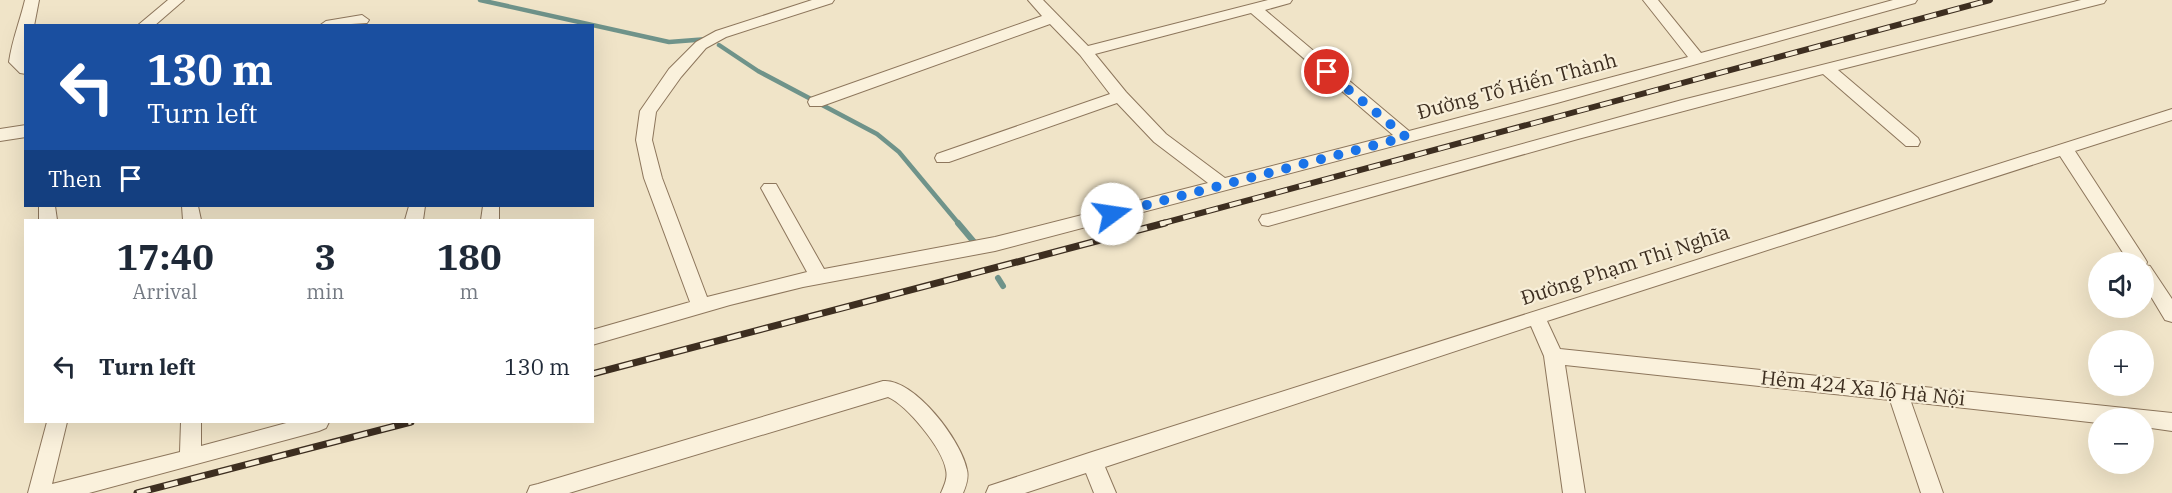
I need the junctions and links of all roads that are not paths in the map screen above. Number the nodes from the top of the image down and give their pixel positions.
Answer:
1 (32, 0) edge
2 (177, 0) edge
3 (826, 0) edge
4 (1035, 0) edge
5 (1285, 0) edge
6 (1650, 0) edge
7 (1910, 0) edge
8 (2099, 0) edge
9 (1254, 8) junction
10 (1052, 18) junction
11 (362, 20) dead end
12 (27, 24) edge
13 (147, 24) edge
14 (338, 24) edge
15 (24, 33) edge
16 (1085, 52) junction
17 (1697, 58) junction
18 (0, 64) edge
19 (22, 65) edge
20 (1826, 68) junction
21 (1120, 96) junction
22 (816, 102) dead end
23 (2172, 114) edge
24 (24, 131) edge
25 (0, 135) edge
26 (1406, 137) junction
27 (1912, 142) dead end
28 (2064, 148) junction
29 (943, 158) dead end
30 (1222, 185) junction
31 (770, 188) dead end
32 (1268, 220) dead end
33 (2132, 252) edge
34 (819, 276) junction
35 (2154, 287) edge
36 (701, 306) junction
37 (2172, 315) edge
38 (1536, 317) junction
39 (594, 337) edge
40 (1554, 356) junction
41 (1897, 393) junction
42 (2172, 422) edge
43 (57, 423) edge
44 (191, 423) edge
45 (315, 423) edge
46 (190, 458) junction
47 (1092, 461) junction
48 (39, 493) edge
49 (52, 493) edge
50 (538, 493) edge
51 (952, 493) edge
52 (997, 493) edge
53 (1105, 493) edge
54 (1574, 493) edge
55 (1932, 493) edge

1 - 12 street
2 - 13 street
3 - 36 street
4 - 10 street
5 - 9 street
6 - 17 street
7 - 17 street, Đường Tố Hiến Thành
8 - 20 street
9 - 16 street
9 - 26 street
10 - 16 street
10 - 22 street
11 - 14 street
15 - 19 street
16 - 21 street
17 - 26 street, Đường Tố Hiến Thành
18 - 19 street
20 - 27 street
20 - 32 street
21 - 29 street
21 - 30 street
23 - 28 street, Đường Phạm Thị Nghĩa
24 - 25 street
26 - 30 street, Đường Tố Hiến Thành
28 - 33 street
28 - 38 street, Đường Phạm Thị Nghĩa
30 - 34 street, Đường Tố Hiến Thành
31 - 34 street
34 - 36 street, Đường Tố Hiến Thành
35 - 37 street
36 - 39 street, Đường Tố Hiến Thành
38 - 40 street
38 - 47 street, Đường Phạm Thị Nghĩa
40 - 41 street, Hẻm 424 Xa lộ Hà Nội
40 - 54 street
41 - 42 street, Hẻm 424 Xa lộ Hà Nội
41 - 55 street
43 - 48 street
44 - 46 street
45 - 46 street
46 - 49 street
47 - 52 street, Đường Phạm Thị Nghĩa
47 - 53 street
50 - 51 street

